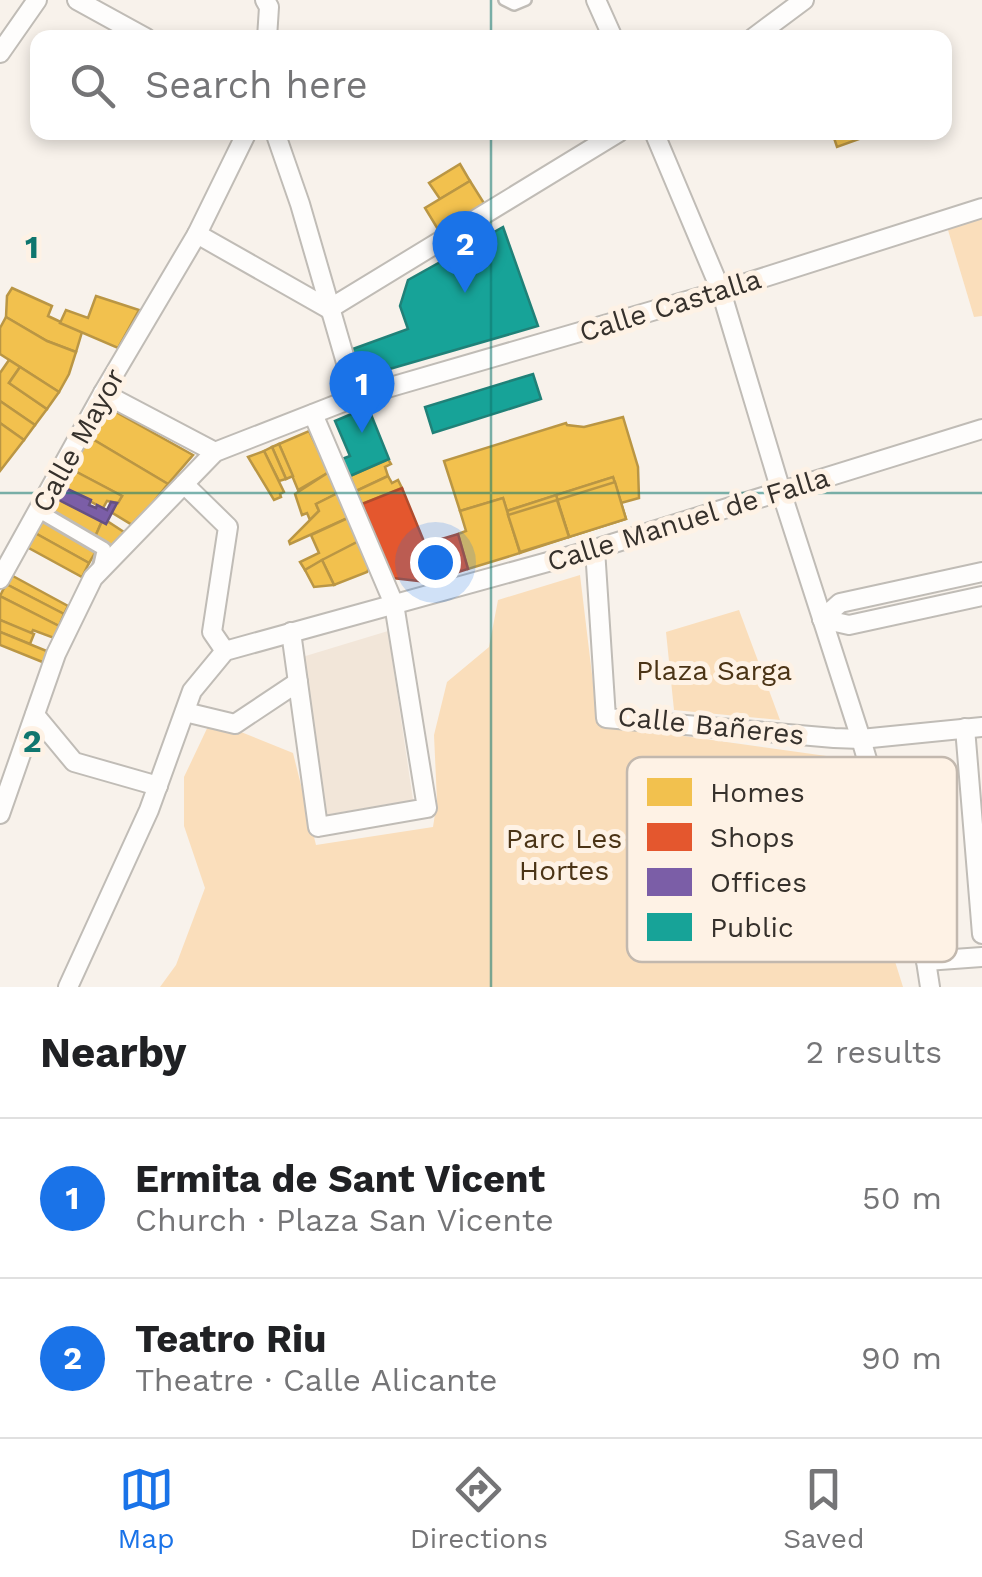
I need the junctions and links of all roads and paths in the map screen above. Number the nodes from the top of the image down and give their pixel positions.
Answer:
1 (37, 0) edge
2 (77, 0) edge
3 (504, 0) edge
4 (526, 0) edge
5 (596, 0) edge
6 (804, 0) edge
7 (270, 2) edge
8 (131, 30) edge
9 (267, 30) edge
10 (609, 30) edge
11 (764, 30) edge
12 (0, 54) edge
13 (243, 140) edge
14 (278, 140) edge
15 (606, 140) edge
16 (657, 140) edge
17 (982, 208) edge
18 (197, 234) junction
19 (722, 291) junction
20 (329, 308) junction
21 (102, 393) junction
22 (356, 397) junction
23 (313, 414) junction
24 (982, 430) edge
25 (215, 452) junction
26 (184, 484) junction
27 (781, 490) junction
28 (38, 511) junction
29 (594, 549) junction
30 (982, 572) edge
31 (98, 573) junction
32 (0, 579) edge
33 (982, 596) edge
34 (394, 604) junction
35 (822, 619) junction
36 (291, 632) junction
37 (225, 651) junction
38 (298, 682) junction
39 (185, 712) junction
40 (35, 714) junction
41 (973, 727) edge
42 (861, 739) junction
43 (866, 757) edge
44 (158, 786) junction
45 (0, 813) edge
46 (982, 934) edge
47 (982, 956) edge
48 (957, 958) edge
49 (926, 962) edge
50 (68, 987) edge
51 (930, 987) edge

1 - 12 street
2 - 8 street
3 - 4 lane
5 - 10 street
6 - 11 street
7 - 9 street
13 - 18 street, Calle Mayor
14 - 20 street
15 - 20 street
16 - 19 street
17 - 19 street, Calle Castalla
18 - 20 street
18 - 21 street, Calle Mayor
19 - 22 street, Calle Castalla
19 - 27 street
20 - 22 street
21 - 25 street
21 - 28 street, Calle Mayor
22 - 23 street, Calle Castalla
23 - 25 street, Calle Castalla
23 - 34 street
24 - 27 street, Calle Manuel de Falla
25 - 26 street
26 - 31 street
26 - 37 street
27 - 29 street, Calle Manuel de Falla
27 - 35 street
28 - 31 street
28 - 32 street, Calle Mayor
29 - 34 street, Calle Manuel de Falla
29 - 42 street, Calle Bañeres
30 - 35 street
31 - 40 street
33 - 35 street
34 - 36 street, Calle Manuel de Falla
34 - 38 street
35 - 42 street
36 - 37 street, Calle Manuel de Falla
36 - 38 street
37 - 39 street
38 - 39 street
39 - 44 street
40 - 44 street
40 - 45 street
41 - 42 street
41 - 46 street
42 - 43 street
44 - 50 street
47 - 48 street
49 - 51 street

